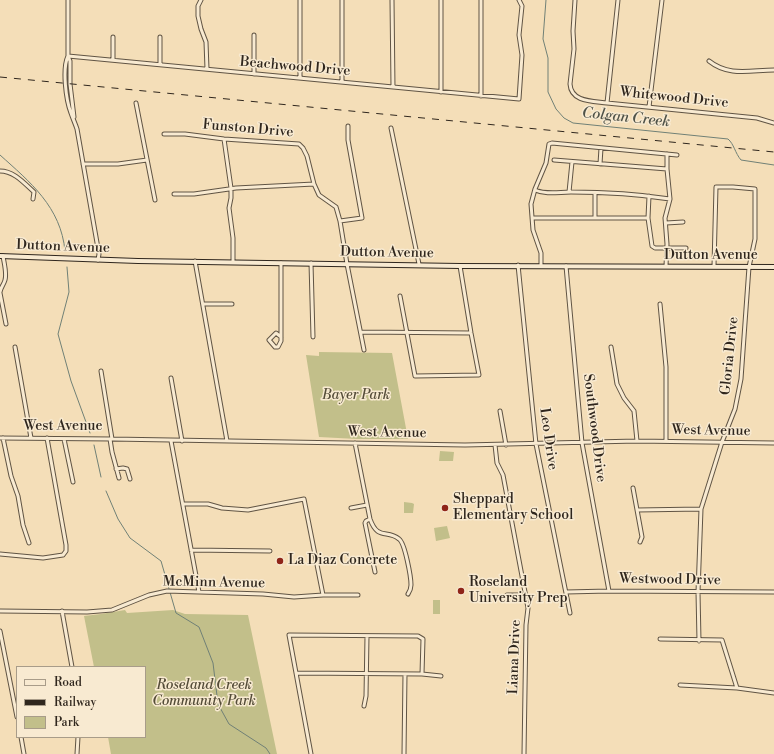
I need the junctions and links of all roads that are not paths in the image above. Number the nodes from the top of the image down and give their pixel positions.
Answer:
1 (68, 0) edge
2 (201, 0) edge
3 (300, 0) edge
4 (342, 0) edge
5 (392, 0) edge
6 (441, 0) edge
7 (481, 0) edge
8 (575, 0) edge
9 (618, 0) edge
10 (662, 0) edge
11 (520, 1) edge
12 (254, 35) dead end
13 (113, 37) dead end
14 (160, 37) dead end
15 (68, 56) junction
16 (113, 60) junction
17 (709, 61) dead end
18 (160, 64) junction
19 (207, 69) junction
20 (774, 70) edge
21 (254, 74) junction
22 (300, 78) junction
23 (342, 82) junction
24 (392, 87) junction
25 (440, 92) junction
26 (481, 96) junction
27 (136, 103) dead end
28 (607, 103) junction
29 (649, 107) junction
30 (774, 123) edge
31 (348, 126) dead end
32 (391, 128) dead end
33 (164, 134) dead end
34 (224, 139) junction
35 (601, 148) junction
36 (668, 154) junction
37 (677, 155) dead end
38 (147, 160) junction
39 (554, 160) dead end
40 (572, 162) junction
41 (83, 164) junction
42 (600, 164) junction
43 (667, 169) junction
44 (0, 171) edge
45 (314, 184) junction
46 (231, 188) junction
47 (535, 190) junction
48 (569, 192) junction
49 (595, 193) junction
50 (174, 194) dead end
51 (649, 196) junction
52 (670, 198) junction
53 (32, 199) dead end
54 (156, 200) dead end
55 (532, 218) junction
56 (595, 218) junction
57 (648, 218) junction
58 (340, 221) junction
59 (683, 222) dead end
60 (666, 224) junction
61 (686, 248) dead end
62 (667, 249) junction
63 (1, 256) edge
64 (98, 260) junction
65 (195, 261) junction
66 (233, 262) junction
67 (281, 263) junction
68 (311, 263) junction
69 (347, 264) junction
70 (419, 264) junction
71 (518, 265) junction
72 (460, 266) junction
73 (541, 266) junction
74 (566, 266) junction
75 (666, 266) junction
76 (714, 266) junction
77 (749, 267) junction
78 (774, 267) edge
79 (0, 292) edge
80 (400, 296) dead end
81 (203, 304) junction
82 (232, 304) dead end
83 (660, 304) dead end
84 (6, 324) dead end
85 (361, 332) junction
86 (406, 333) junction
87 (471, 334) junction
88 (281, 337) junction
89 (313, 337) dead end
90 (15, 346) dead end
91 (611, 347) dead end
92 (364, 350) dead end
93 (101, 371) dead end
94 (171, 378) dead end
95 (500, 411) dead end
96 (1, 438) edge
97 (31, 438) junction
98 (46, 438) junction
99 (111, 438) junction
100 (64, 439) junction
101 (171, 440) junction
102 (182, 440) junction
103 (227, 441) junction
104 (637, 441) junction
105 (666, 441) junction
106 (722, 442) junction
107 (355, 443) junction
108 (582, 443) junction
109 (536, 444) junction
110 (774, 444) edge
111 (495, 445) junction
112 (506, 445) junction
113 (116, 469) junction
114 (119, 478) dead end
115 (130, 479) dead end
116 (73, 482) dead end
117 (633, 488) dead end
118 (183, 504) junction
119 (367, 505) junction
120 (351, 508) dead end
121 (701, 509) junction
122 (637, 510) junction
123 (370, 519) junction
124 (640, 542) dead end
125 (29, 544) dead end
126 (191, 550) junction
127 (270, 551) dead end
128 (0, 554) edge
129 (375, 572) dead end
130 (609, 590) junction
131 (199, 592) junction
132 (566, 592) junction
133 (698, 592) junction
134 (774, 592) edge
135 (408, 594) dead end
136 (323, 595) junction
137 (358, 595) dead end
138 (507, 595) dead end
139 (526, 595) junction
140 (0, 611) edge
141 (62, 611) junction
142 (570, 613) dead end
143 (0, 631) edge
144 (366, 636) junction
145 (660, 639) dead end
146 (699, 641) junction
147 (72, 666) edge
148 (297, 673) junction
149 (366, 674) junction
150 (405, 674) junction
151 (422, 674) junction
152 (441, 676) dead end
153 (680, 686) dead end
154 (738, 688) junction
155 (774, 693) edge
156 (364, 706) dead end
157 (16, 712) edge
158 (21, 738) edge
159 (78, 738) edge
160 (24, 754) edge
161 (78, 754) edge
162 (311, 754) edge
163 (404, 754) edge
164 (524, 754) edge

1 - 15 street
2 - 19 street
3 - 22 street
4 - 23 street
5 - 24 street
6 - 25 street
7 - 26 street
8 - 28 street, Whitewood Drive
9 - 28 street
10 - 29 street
11 - 26 street, Beachwood Drive
12 - 21 street
13 - 16 street
14 - 18 street
15 - 16 street, Beachwood Drive
15 - 41 street
16 - 18 street, Beachwood Drive
17 - 20 street
18 - 19 street, Beachwood Drive
19 - 21 street, Beachwood Drive
21 - 22 street, Beachwood Drive
22 - 23 street, Beachwood Drive
23 - 24 street, Beachwood Drive
24 - 25 street, Beachwood Drive
25 - 26 street, Beachwood Drive
27 - 38 street
28 - 29 street, Whitewood Drive
29 - 30 street, Whitewood Drive
31 - 58 street
32 - 70 street
33 - 34 street, Funston Drive
34 - 45 street, Funston Drive
34 - 46 street
35 - 36 street
35 - 42 street
35 - 47 street
36 - 37 street
36 - 43 street
38 - 41 street
38 - 54 street
39 - 40 street
40 - 42 street
40 - 48 street
41 - 64 street
42 - 43 street
43 - 52 street
44 - 53 street
45 - 46 street
45 - 58 street, Funston Drive
46 - 50 street
46 - 66 street
47 - 48 street
47 - 55 street
48 - 49 street
49 - 51 street
49 - 56 street
51 - 52 street
51 - 57 street
52 - 60 street
55 - 56 street
55 - 73 street
56 - 57 street
57 - 62 street
58 - 69 street, Funston Drive
59 - 60 street
60 - 62 street
61 - 62 street
62 - 75 street
63 - 64 main road, Dutton Avenue
63 - 79 street
64 - 65 main road, Dutton Avenue
65 - 66 main road, Dutton Avenue
65 - 81 street
66 - 67 main road, Dutton Avenue
67 - 68 main road, Dutton Avenue
67 - 88 street
68 - 69 main road, Dutton Avenue
68 - 89 street
69 - 70 main road, Dutton Avenue
69 - 85 street, Funston Drive
70 - 72 main road, Dutton Avenue
71 - 72 main road, Dutton Avenue
71 - 73 main road, Dutton Avenue
71 - 109 street, Leo Drive
72 - 87 street
73 - 74 main road, Dutton Avenue
74 - 75 main road, Dutton Avenue
74 - 108 street, Southwood Drive
75 - 76 main road, Dutton Avenue
76 - 77 main road, Dutton Avenue
76 - 77 street, Gloria Drive
77 - 78 main road, Dutton Avenue
77 - 106 street, Gloria Drive
79 - 84 street
80 - 86 street
81 - 82 street
81 - 103 street
83 - 105 street
85 - 86 street
85 - 92 street, Funston Drive
86 - 87 street
86 - 87 street
88 - 88 street
90 - 97 street
91 - 104 street
93 - 99 street
94 - 102 street
95 - 112 street
96 - 97 street, West Avenue
96 - 125 street
97 - 98 street, West Avenue
98 - 100 street, West Avenue
98 - 128 street
99 - 100 street, West Avenue
99 - 101 street, West Avenue
99 - 113 street
100 - 116 street
101 - 102 street, West Avenue
101 - 118 street
102 - 103 street, West Avenue
103 - 107 street, West Avenue
104 - 105 street, West Avenue
104 - 108 street, West Avenue
105 - 106 street, West Avenue
106 - 110 street, West Avenue
106 - 121 street, Gloria Drive
107 - 111 street, West Avenue
107 - 119 street
108 - 109 street, West Avenue
108 - 130 street, Southwood Drive
109 - 112 street, West Avenue
109 - 132 street, Leo Drive
111 - 112 street, West Avenue
111 - 139 street, Liana Drive
113 - 114 street
113 - 115 street
117 - 122 street
118 - 126 street
118 - 136 street
119 - 120 street
119 - 123 street
121 - 122 street
121 - 133 street, Gloria Drive
122 - 124 street
123 - 129 street
123 - 135 street
126 - 127 street
126 - 131 street
130 - 132 street, Westwood Drive
130 - 133 street, Westwood Drive
131 - 136 street, McMinn Avenue
131 - 141 street, McMinn Avenue
132 - 142 street, Leo Drive
133 - 134 street, Westwood Drive
133 - 146 street, Gloria Drive
136 - 137 street, McMinn Avenue
138 - 139 street
139 - 164 street, Liana Drive
140 - 141 street, McMinn Avenue
141 - 147 street
143 - 157 street
144 - 148 street
144 - 149 street
144 - 151 street
145 - 146 street
146 - 154 street
148 - 149 street
148 - 162 street
149 - 150 street
149 - 156 street
150 - 151 street
150 - 163 street
151 - 152 street
153 - 154 street
154 - 155 street
158 - 160 street
159 - 161 street

